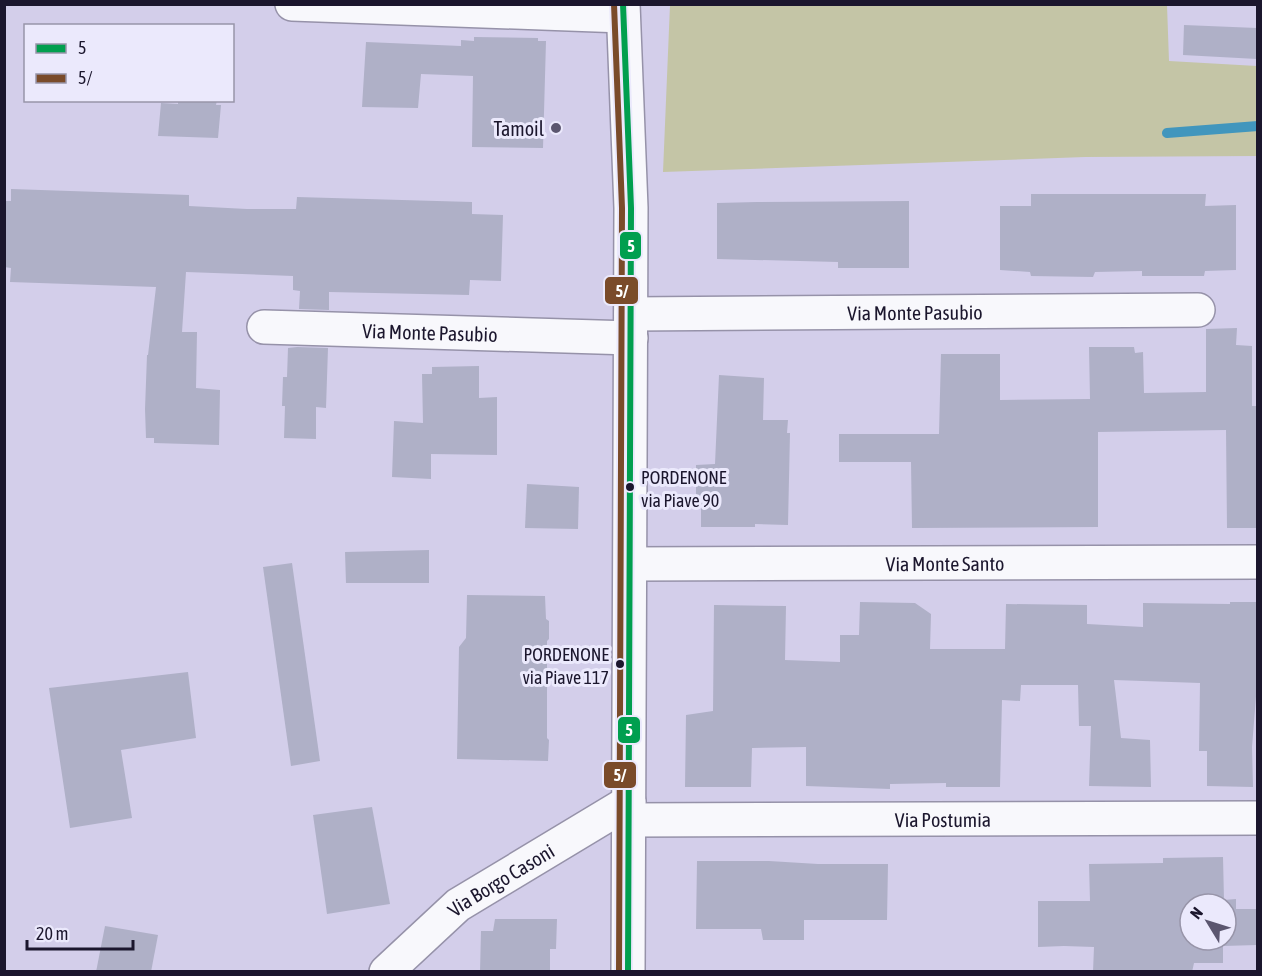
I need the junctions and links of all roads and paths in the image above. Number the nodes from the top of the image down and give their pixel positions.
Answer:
1 (292, 4) edge
2 (623, 10) edge
3 (1198, 310) dead end
4 (631, 326) junction
5 (264, 327) dead end
6 (1257, 562) edge
7 (631, 564) junction
8 (629, 811) junction
9 (1257, 818) edge
10 (386, 972) edge
11 (628, 972) edge

1 - 2 street
2 - 4 street
3 - 4 street, Via Monte Pasubio
4 - 5 street, Via Monte Pasubio
4 - 7 street
6 - 7 street, Via Monte Santo
7 - 8 street
8 - 9 street, Via Postumia
8 - 10 street, Via Borgo Casoni
8 - 11 street

